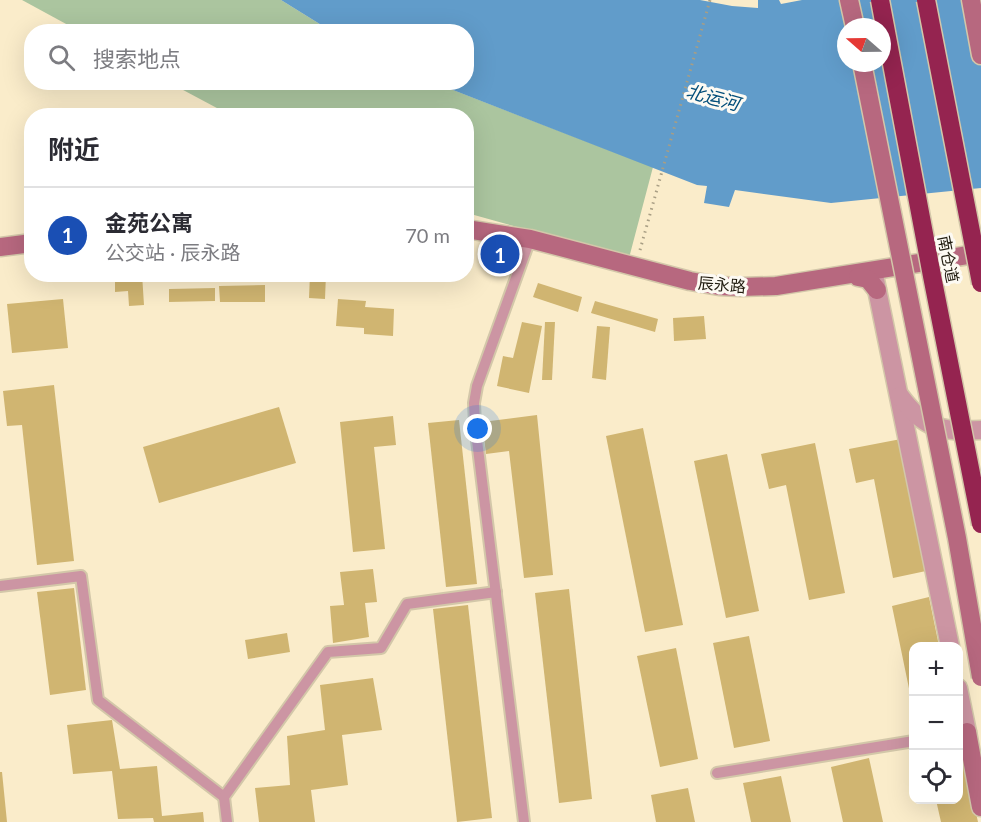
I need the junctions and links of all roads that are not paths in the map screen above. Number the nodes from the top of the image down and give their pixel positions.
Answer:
1 (849, 0) edge
2 (880, 0) edge
3 (926, 0) edge
4 (971, 0) edge
5 (853, 18) edge
6 (981, 55) edge
7 (864, 72) edge
8 (474, 231) edge
9 (474, 235) edge
10 (24, 238) edge
11 (0, 240) edge
12 (529, 242) junction
13 (24, 244) edge
14 (0, 247) edge
15 (981, 253) edge
16 (981, 258) edge
17 (871, 278) junction
18 (981, 283) edge
19 (897, 392) junction
20 (981, 430) edge
21 (981, 524) edge
22 (0, 586) edge
23 (496, 592) junction
24 (949, 642) edge
25 (981, 679) edge
26 (963, 693) edge
27 (963, 733) edge
28 (909, 742) edge
29 (717, 772) dead end
30 (224, 797) junction
31 (981, 807) edge
32 (227, 822) edge
33 (524, 822) edge

1 - 5 main road
2 - 21 highway, 南仓道, bridge
3 - 18 highway, 南仓道, bridge
4 - 6 main road
7 - 25 main road, bridge
8 - 12 main road, 辰永路
9 - 12 main road, 辰永路
10 - 11 main road
12 - 17 main road, 辰永路
12 - 17 main road, 辰永路
12 - 23 lane
13 - 14 main road
15 - 17 main road, 辰永路
16 - 17 main road, 辰永路
17 - 19 street
19 - 20 street
19 - 24 street
22 - 30 lane
23 - 30 lane
23 - 33 lane
25 - 26 street
27 - 31 main road
28 - 29 lane
30 - 32 lane

